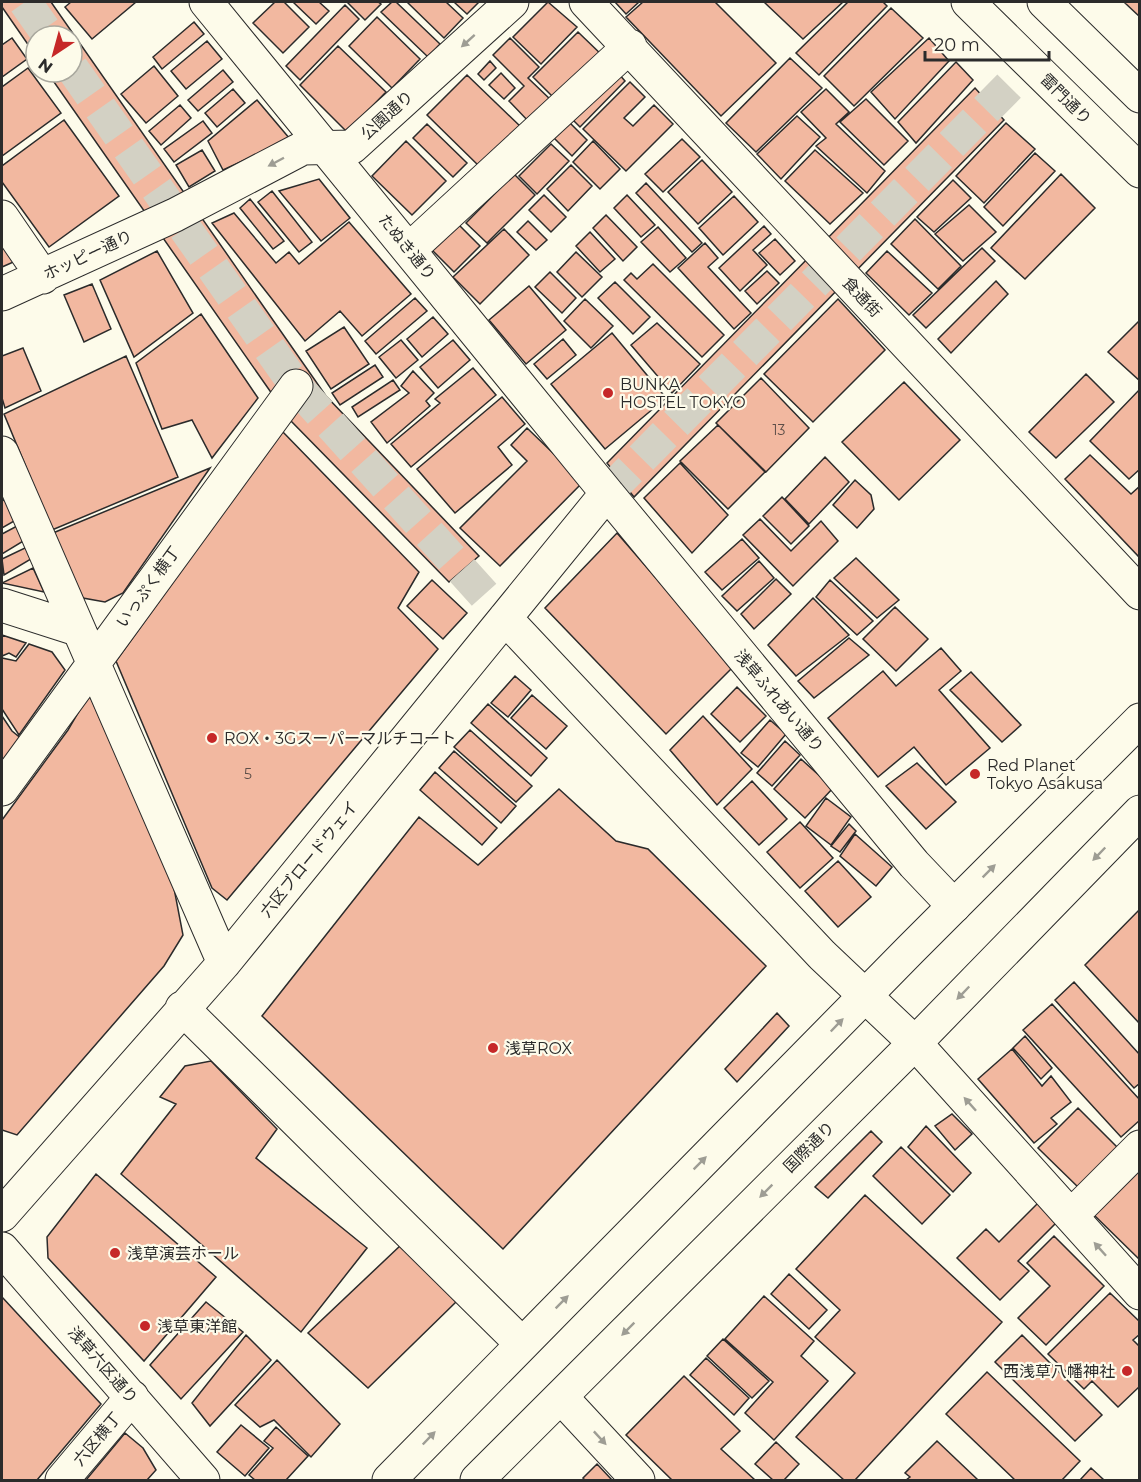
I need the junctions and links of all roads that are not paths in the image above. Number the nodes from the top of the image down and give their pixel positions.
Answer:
1 (206, 2) edge
2 (512, 2) edge
3 (586, 2) edge
4 (968, 2) edge
5 (1044, 2) edge
6 (630, 46) junction
7 (1140, 96) edge
8 (326, 147) junction
9 (1134, 155) edge
10 (175, 215) joint
11 (2, 217) edge
12 (410, 249) junction
13 (43, 277) junction
14 (2, 294) edge
15 (296, 386) dead end
16 (2, 453) edge
17 (607, 494) junction
18 (1140, 593) edge
19 (2, 605) edge
20 (505, 618) junction
21 (77, 629) junction
22 (93, 662) junction
23 (1140, 720) edge
24 (2, 789) edge
25 (1140, 812) edge
26 (954, 906) junction
27 (224, 963) junction
28 (864, 996) junction
29 (182, 1008) junction
30 (915, 1043) junction
31 (1140, 1148) edge
32 (2, 1215) edge
33 (1071, 1216) junction
34 (2, 1250) edge
35 (1140, 1293) edge
36 (521, 1343) junction
37 (132, 1397) junction
38 (561, 1397) junction
39 (62, 1480) edge
40 (203, 1480) edge
41 (389, 1480) edge
42 (477, 1480) edge
43 (638, 1480) edge

1 - 8 street, たぬき通り
2 -> 8 street, 公園通り
3 - 6 street, 食通街
4 - 9 street, 雷門通り
5 - 7 street
6 - 12 street
6 - 18 street, 食通街
8 -> 10 street, 公園通り
8 - 12 street, たぬき通り
10 - 13 street, ホッピー通り
11 - 13 street
12 - 17 street, たぬき通り
13 - 14 street, ホッピー通り
15 - 22 street, いっぷく横丁
16 - 21 street
17 - 20 street, 六区ブロードウェイ
17 - 26 street, 浅草ふれあい通り
19 - 21 street
20 - 27 street, 六区ブロードウェイ
20 - 28 street
21 - 22 street
22 - 24 street, いっぷく横丁
22 - 27 street
26 -> 23 street
25 -> 30 street, 国際通り
26 - 28 street
27 - 29 street, 六区ブロードウェイ
28 - 30 street
36 -> 28 street
29 - 32 street, 六区ブロードウェイ
29 - 36 street
33 -> 30 street
30 -> 38 street, 国際通り
31 - 33 street
35 -> 33 street
34 - 37 street, 浅草六区通り
41 -> 36 street
37 - 39 street, 六区横丁
37 - 40 street, 浅草六区通り
38 - 42 street, 国際通り
38 -> 43 street

